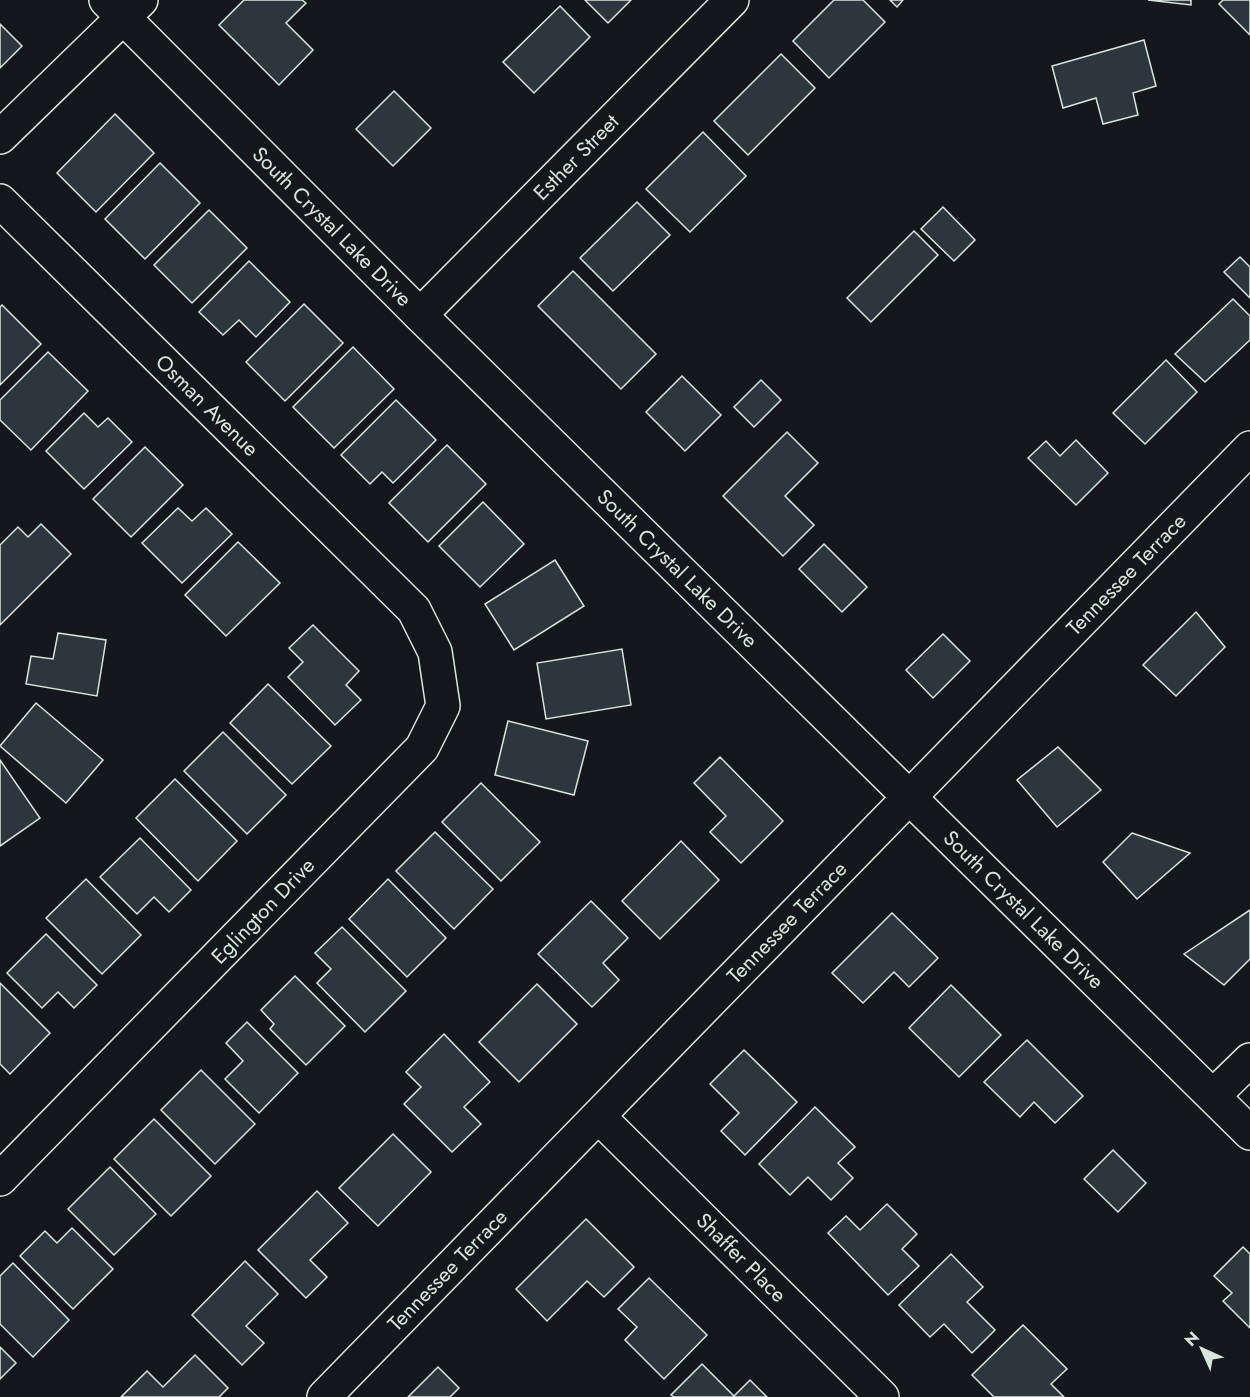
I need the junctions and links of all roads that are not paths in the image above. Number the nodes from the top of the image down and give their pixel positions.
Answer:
1 (732, 0) edge
2 (123, 6) edge
3 (0, 137) edge
4 (0, 201) edge
5 (420, 315) junction
6 (1250, 448) edge
7 (414, 610) joint
8 (910, 799) junction
9 (1250, 1060) edge
10 (1213, 1096) junction
11 (599, 1117) junction
12 (1250, 1133) edge
13 (0, 1179) edge
14 (324, 1397) edge
15 (882, 1397) edge

1 - 5 street, Esther Street
2 - 3 street
2 - 5 street, South Crystal Lake Drive
4 - 7 street, Osman Avenue
5 - 8 street, South Crystal Lake Drive
6 - 8 street, Tennessee Terrace
7 - 13 street, Eglington Drive
8 - 10 street, South Crystal Lake Drive
8 - 11 street, Tennessee Terrace
9 - 10 street
10 - 12 street, South Crystal Lake Drive
11 - 14 street, Tennessee Terrace
11 - 15 street, Shaffer Place

